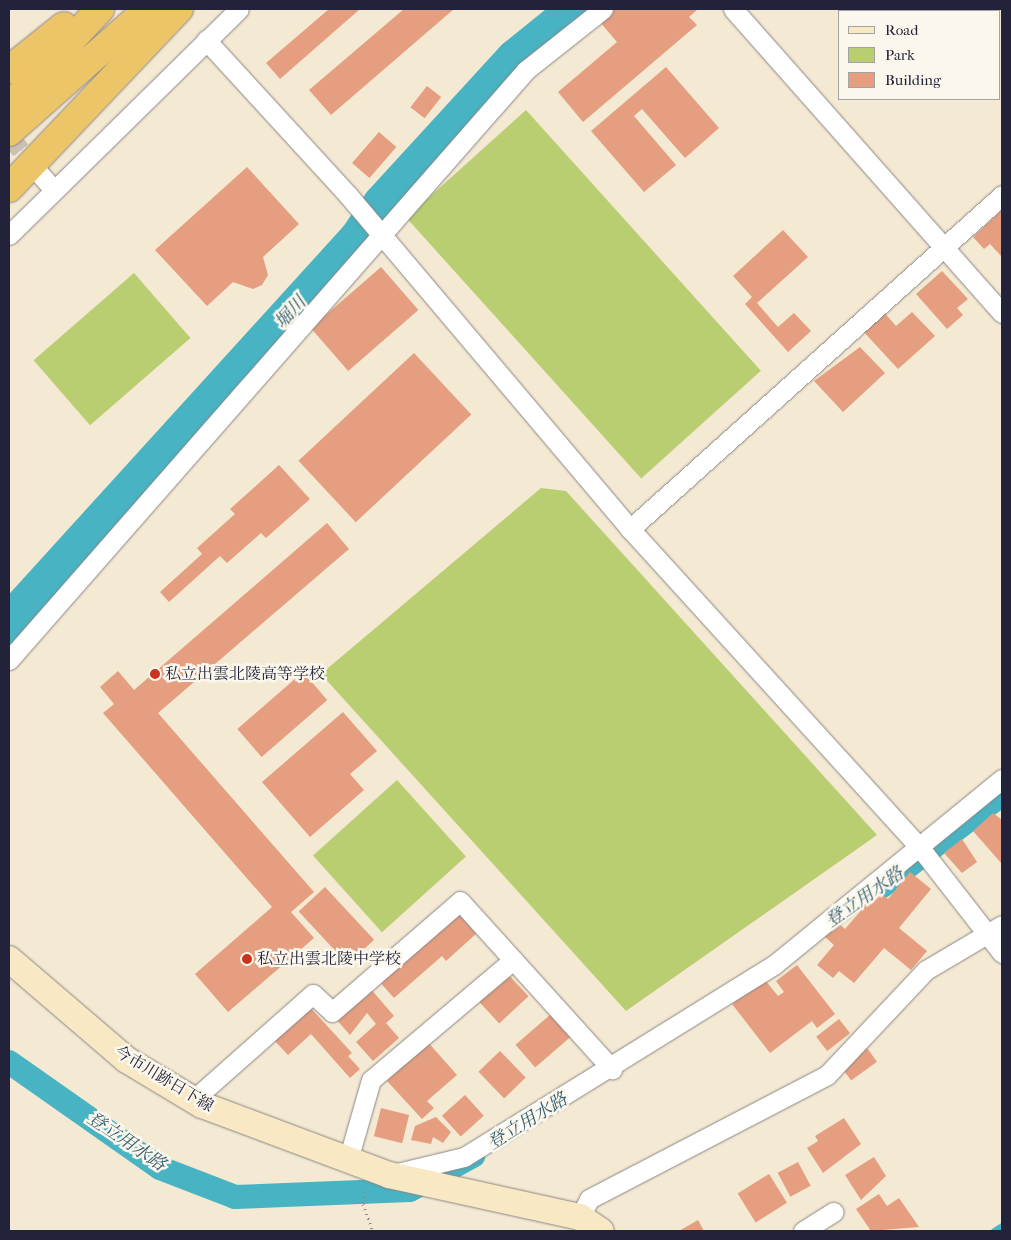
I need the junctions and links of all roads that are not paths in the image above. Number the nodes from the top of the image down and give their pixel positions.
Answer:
1 (82, 9) edge
2 (100, 9) edge
3 (148, 9) edge
4 (179, 9) edge
5 (239, 9) edge
6 (603, 9) edge
7 (733, 9) edge
8 (206, 40) junction
9 (9, 70) edge
10 (9, 107) edge
11 (9, 132) edge
12 (38, 172) tunnel mouth
13 (9, 188) edge
14 (54, 190) junction
15 (1002, 195) edge
16 (9, 235) edge
17 (381, 235) junction
18 (943, 248) junction
19 (1002, 313) edge
20 (630, 529) junction
21 (9, 660) edge
22 (1002, 779) edge
23 (921, 849) junction
24 (996, 929) edge
25 (1002, 953) edge
26 (9, 959) edge
27 (513, 960) junction
28 (612, 1069) junction
29 (193, 1100) junction
30 (369, 1168) junction
31 (834, 1212) dead end
32 (580, 1217) junction
33 (602, 1231) edge
34 (803, 1231) edge

1 - 9 highway
2 - 10 highway
3 - 11 highway
4 - 13 highway
5 - 8 street
6 - 17 street
7 - 18 street
8 - 14 street
8 - 17 street
12 - 14 street
14 - 16 street
15 - 18 street
17 - 20 street
17 - 21 street
18 - 19 street
18 - 20 street
20 - 23 street
22 - 23 street
23 - 24 street
23 - 28 street
24 - 25 street
24 - 32 street
26 - 29 street, 今市川跡日下線
27 - 28 street
27 - 29 street
27 - 30 street
28 - 30 street
29 - 30 street, 今市川跡日下線
30 - 32 street, 今市川跡日下線
31 - 34 street
32 - 33 street, 今市川跡日下線

